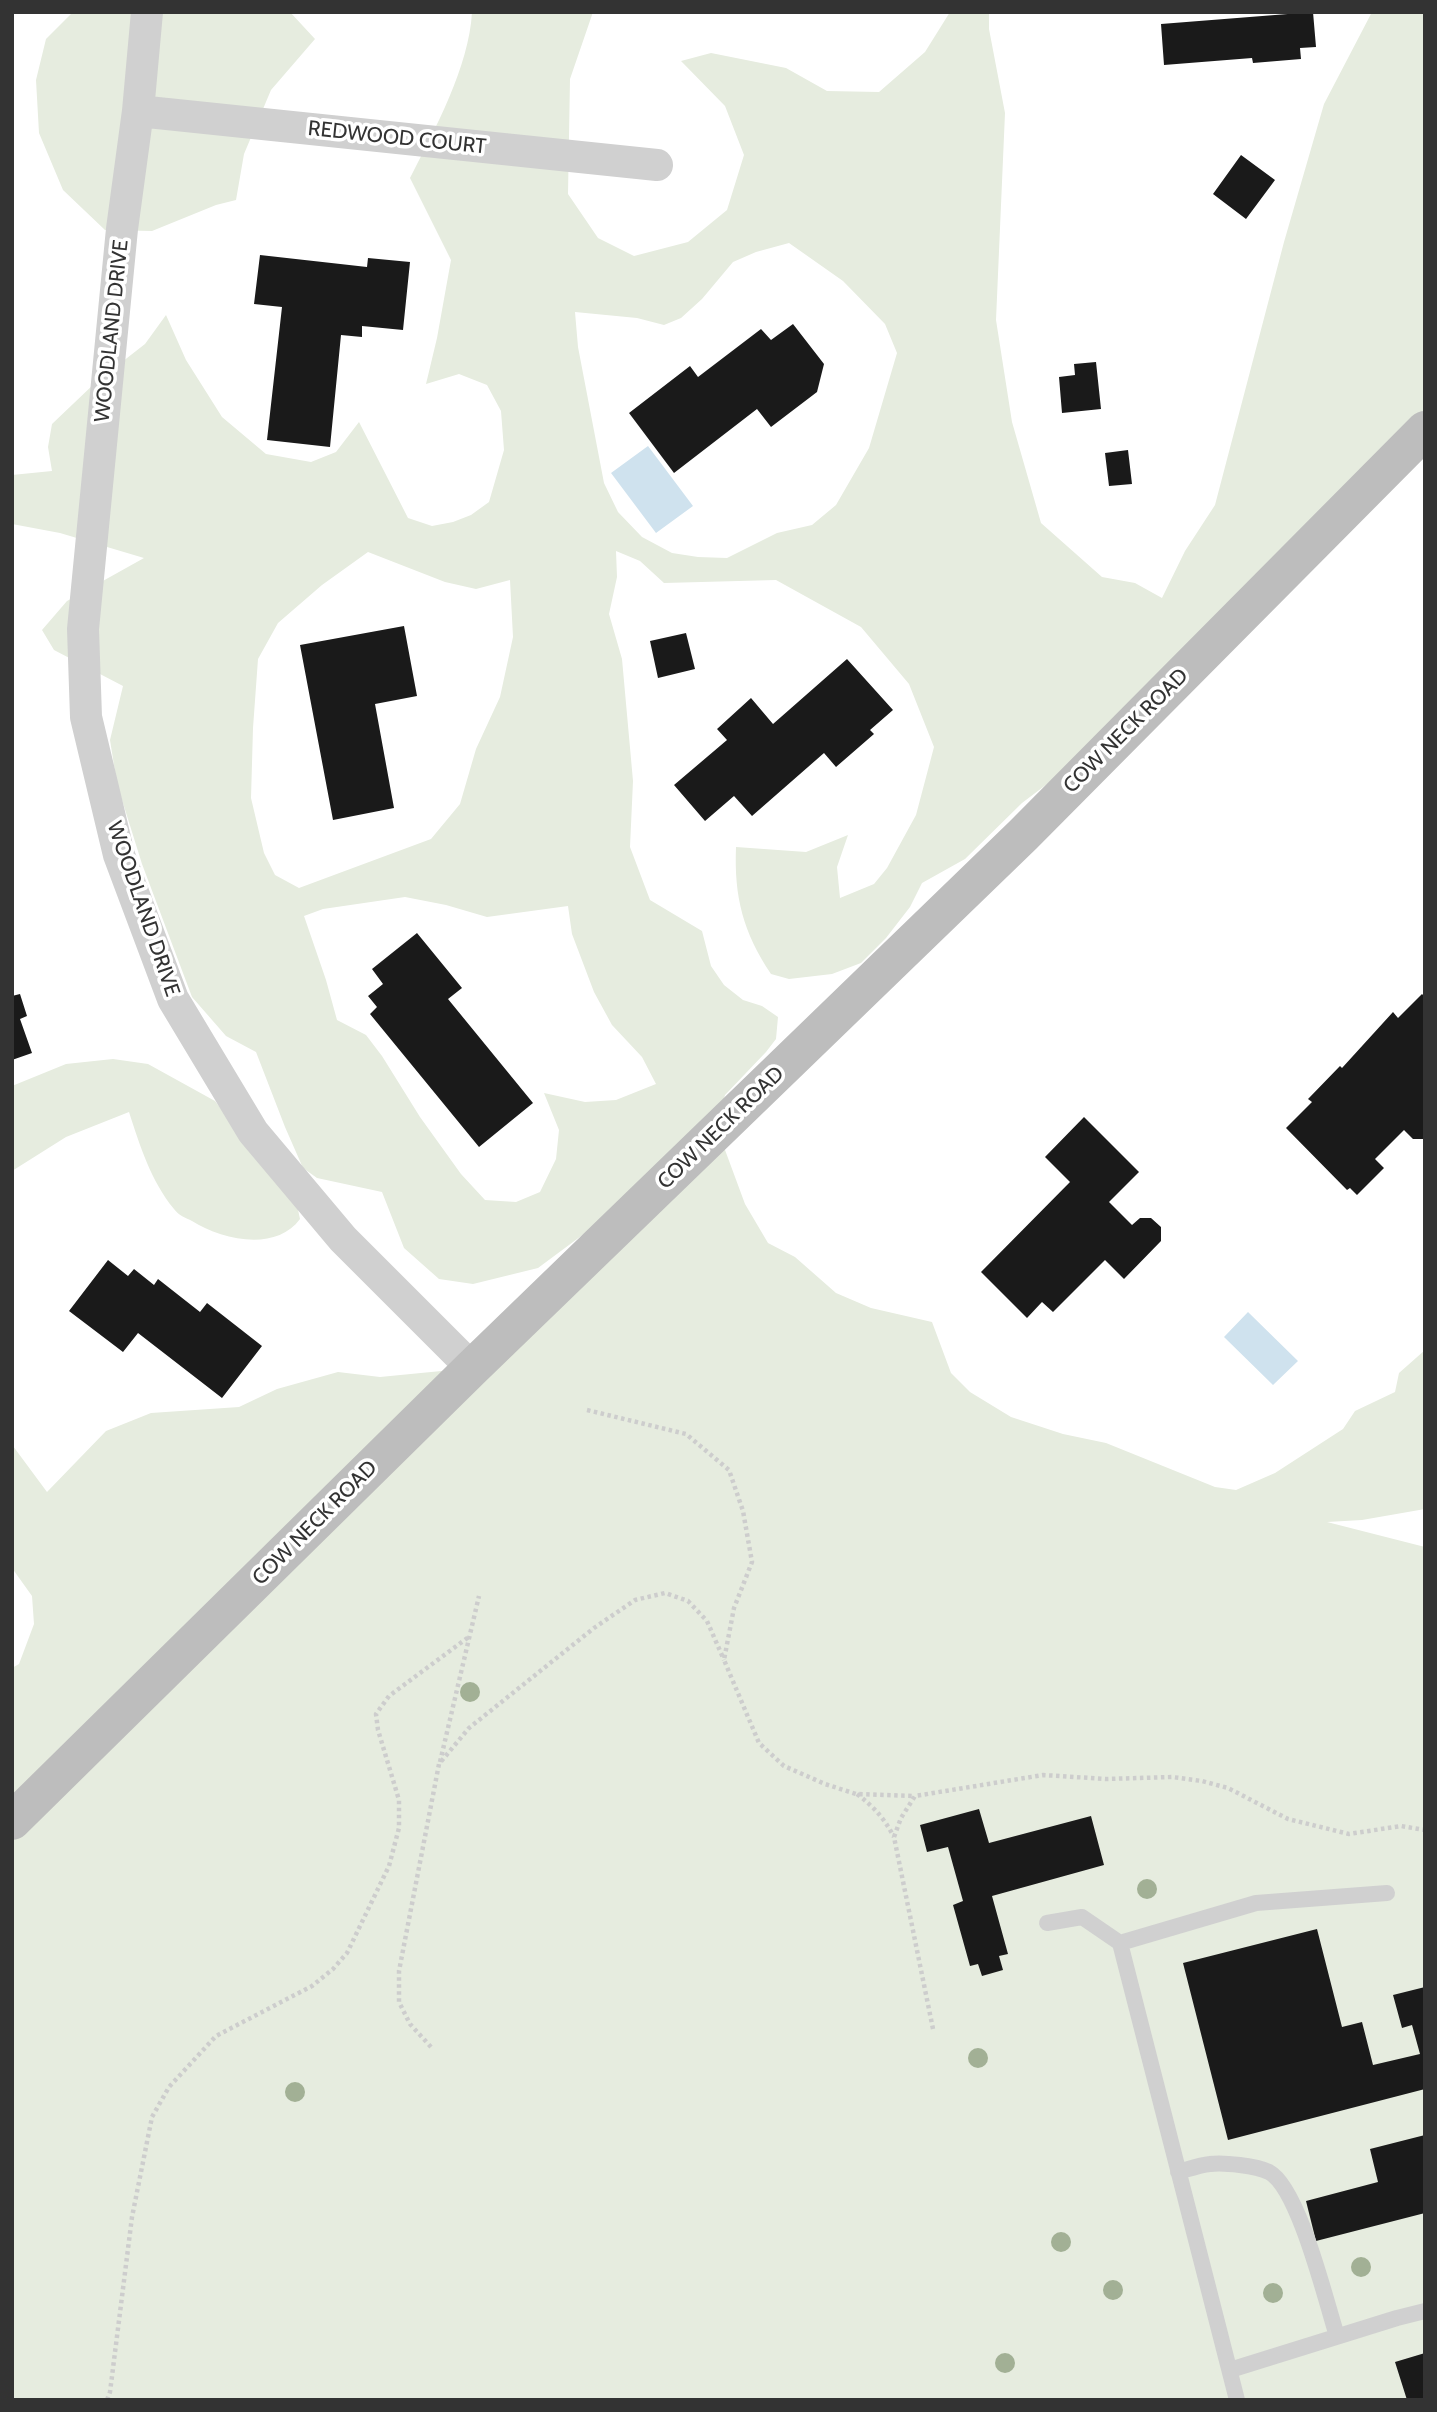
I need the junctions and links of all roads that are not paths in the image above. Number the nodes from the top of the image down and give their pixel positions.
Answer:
1 (147, 12) edge
2 (138, 111) junction
3 (657, 165) dead end
4 (1425, 430) edge
5 (472, 1368) junction
6 (12, 1821) edge
7 (1387, 1893) dead end
8 (1047, 1923) dead end
9 (1120, 1943) junction
10 (1178, 2172) junction
11 (1425, 2311) edge
12 (1337, 2336) junction
13 (1230, 2370) junction
14 (1237, 2400) edge

1 - 2 street, WOODLAND DRIVE
2 - 3 street, REDWOOD COURT
2 - 5 street, WOODLAND DRIVE
4 - 5 main road, COW NECK ROAD
5 - 6 main road, COW NECK ROAD
7 - 9 lane
8 - 9 lane
9 - 10 lane
10 - 12 lane
10 - 13 lane
11 - 12 lane
12 - 13 lane
13 - 14 lane

